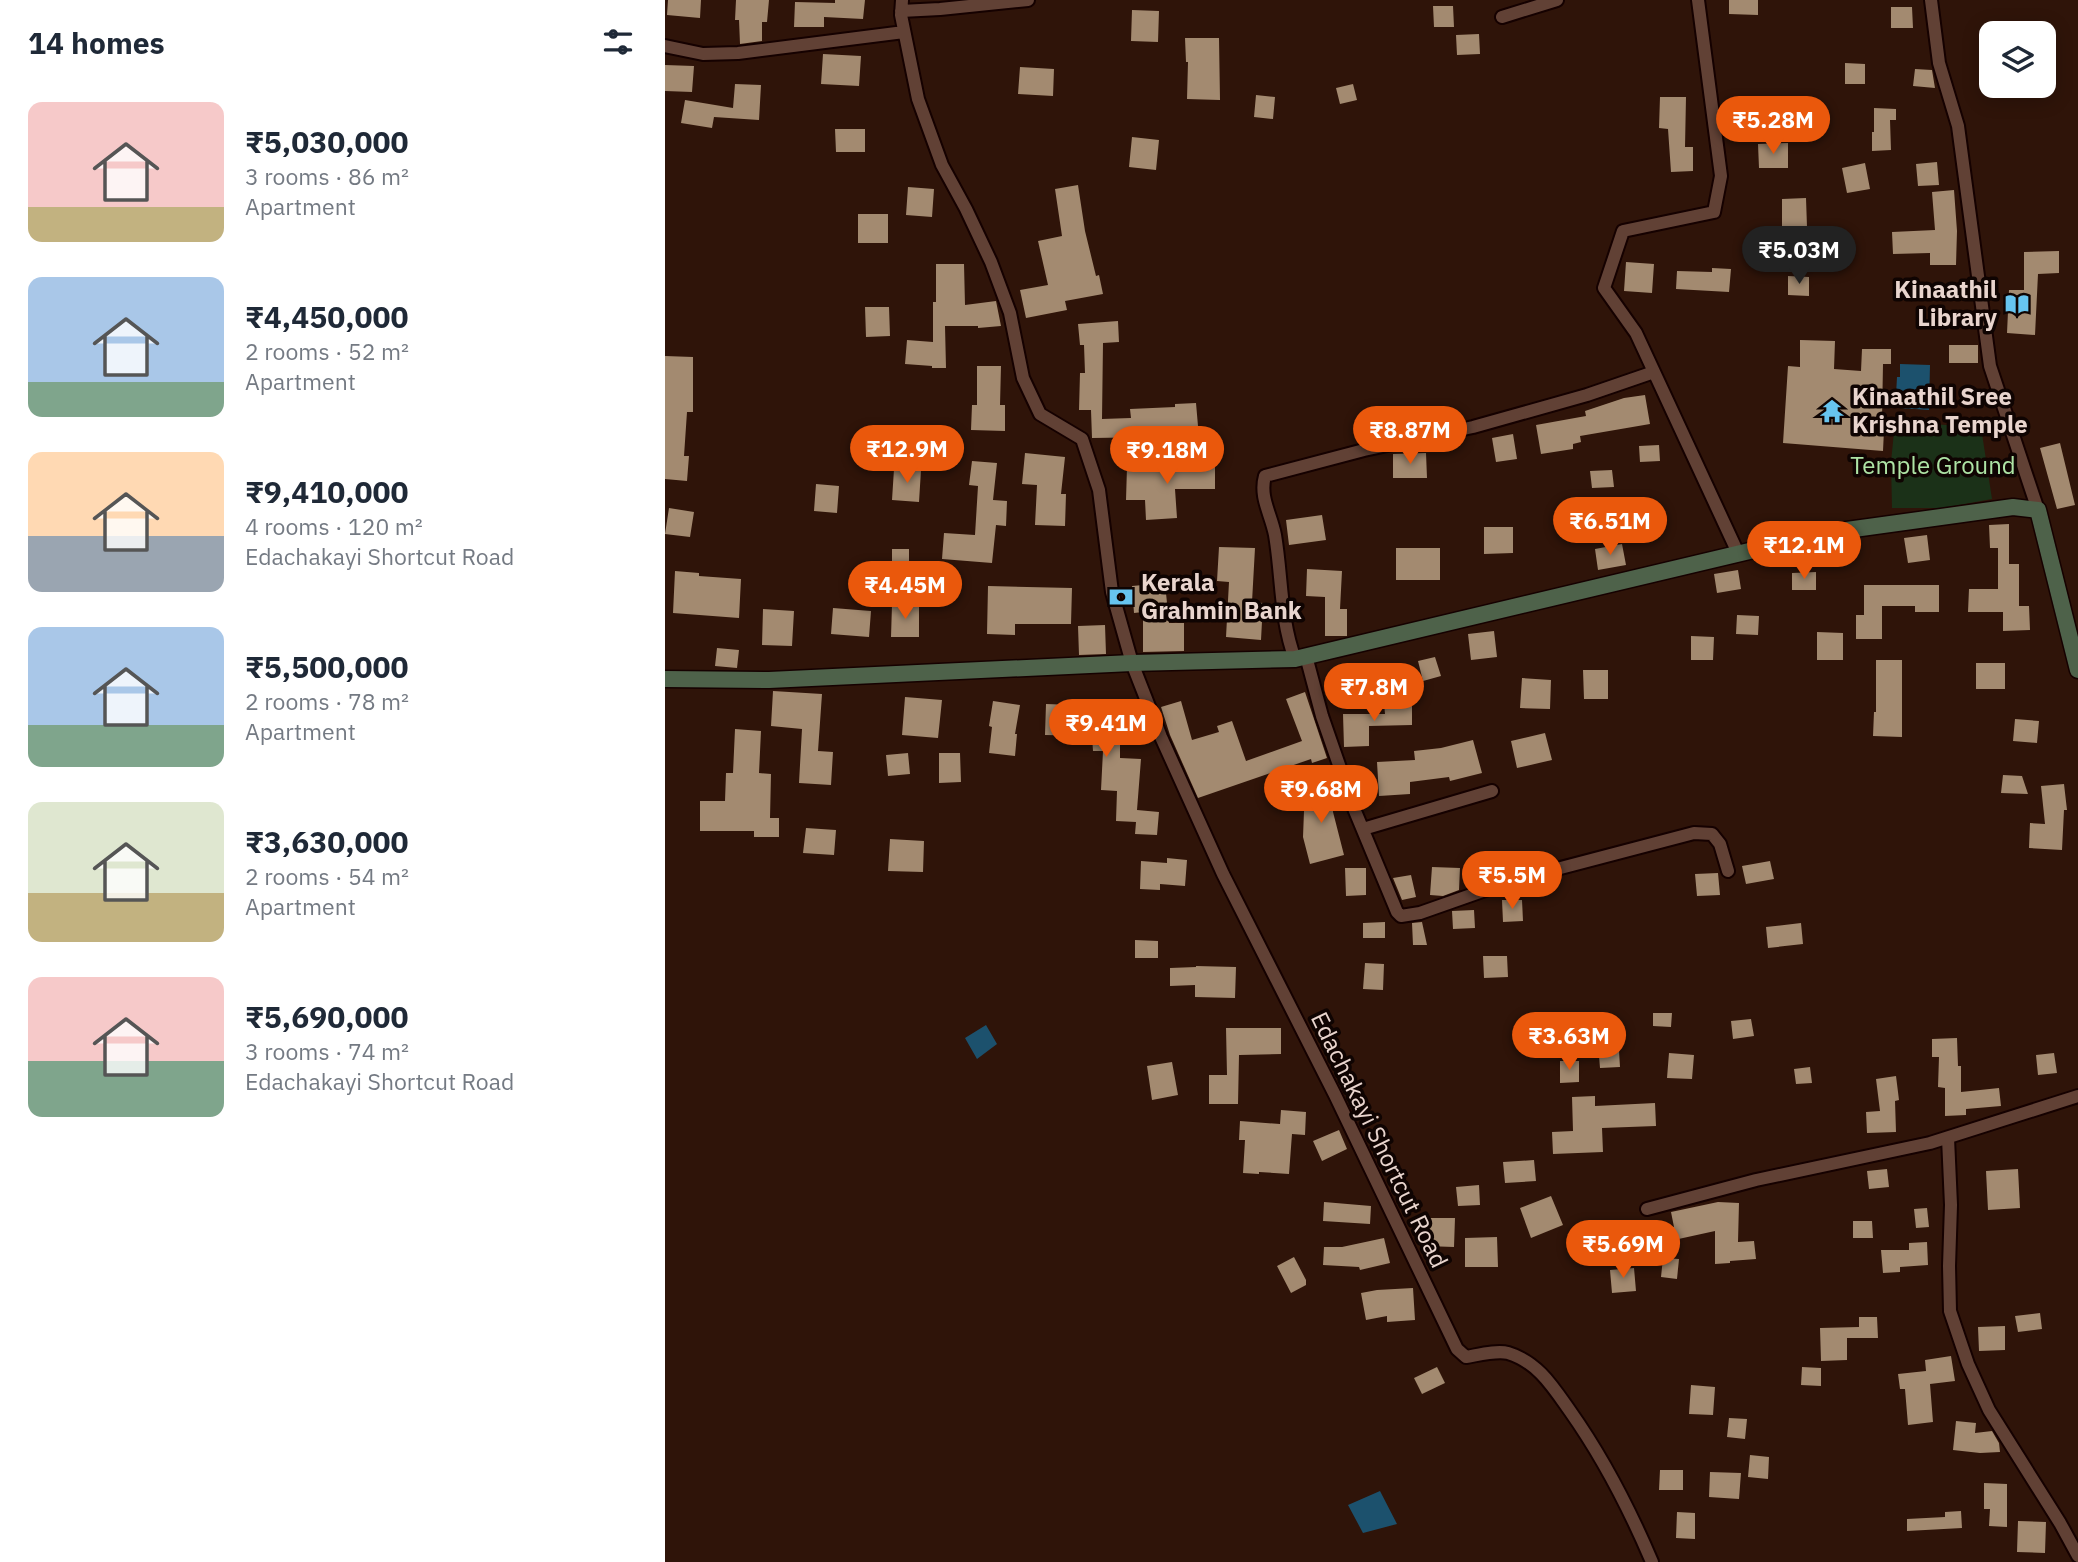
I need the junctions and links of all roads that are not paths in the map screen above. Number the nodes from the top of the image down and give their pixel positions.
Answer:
1 (1028, 0) edge
2 (1557, 0) edge
3 (1698, 0) edge
4 (1931, 0) edge
5 (902, 6) edge
6 (1502, 17) dead end
7 (904, 32) junction
8 (665, 46) edge
9 (1654, 372) junction
10 (2038, 510) junction
11 (1738, 553) junction
12 (1301, 657) junction
13 (1132, 663) junction
14 (2078, 670) edge
15 (665, 679) edge
16 (1492, 790) dead end
17 (1363, 829) junction
18 (1728, 871) dead end
19 (2078, 1096) edge
20 (1948, 1138) junction
21 (1647, 1209) dead end
22 (2078, 1556) edge
23 (1652, 1562) edge

1 - 5 street
2 - 6 street
3 - 9 street
4 - 10 street
5 - 7 street, Edachakayi Shortcut Road
7 - 8 street
7 - 13 street, Edachakayi Shortcut Road
9 - 11 street
9 - 12 street
10 - 11 main road
10 - 14 main road
11 - 12 main road
12 - 13 main road
12 - 17 street
13 - 15 main road
13 - 23 street, Edachakayi Shortcut Road
16 - 17 street
17 - 18 street
19 - 20 street
20 - 21 street
20 - 22 street

